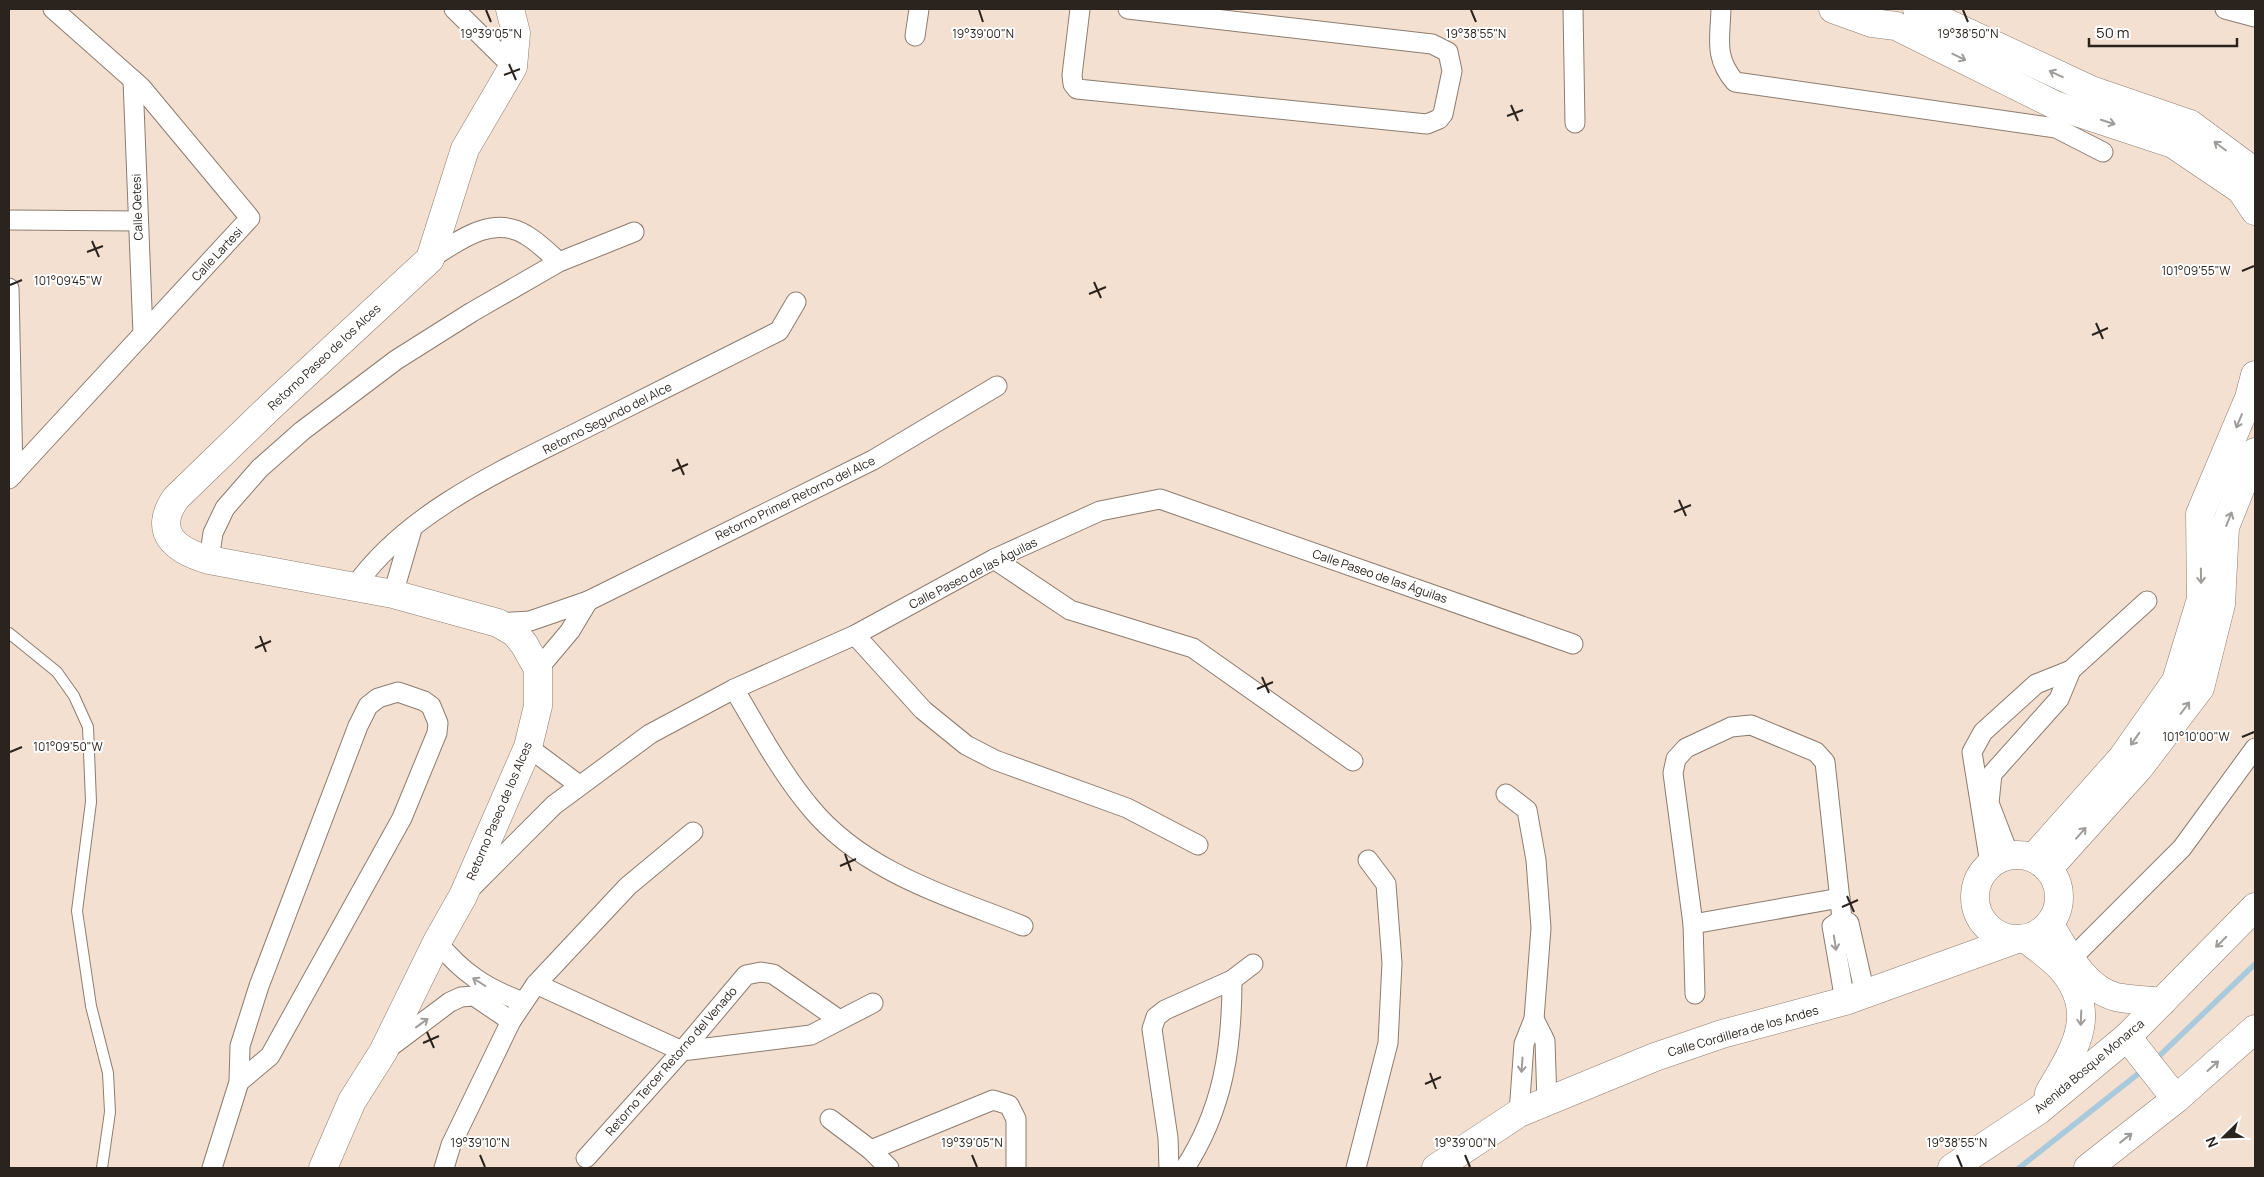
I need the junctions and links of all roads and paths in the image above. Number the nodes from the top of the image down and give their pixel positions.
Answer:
1 (53, 9) edge
2 (454, 9) edge
3 (510, 9) edge
4 (919, 9) edge
5 (1080, 9) edge
6 (1128, 9) edge
7 (1573, 9) edge
8 (1721, 9) edge
9 (1833, 9) edge
10 (1916, 9) edge
11 (2226, 9) edge
12 (1885, 17) edge
13 (2255, 18) edge
14 (915, 36) dead end
15 (513, 67) junction
16 (134, 80) junction
17 (1575, 123) dead end
18 (2103, 152) dead end
19 (2255, 179) edge
20 (2255, 211) edge
21 (9, 220) edge
22 (137, 221) junction
23 (634, 232) dead end
24 (430, 259) junction
25 (559, 262) junction
26 (9, 288) edge
27 (796, 302) dead end
28 (143, 334) junction
29 (2255, 375) edge
30 (997, 386) dead end
31 (2255, 452) edge
32 (11, 477) edge
33 (412, 529) junction
34 (994, 559) junction
35 (209, 560) junction
36 (355, 586) junction
37 (393, 594) junction
38 (588, 601) junction
39 (2147, 601) dead end
40 (498, 623) junction
41 (9, 633) edge
42 (856, 635) junction
43 (1573, 644) dead end
44 (538, 668) junction
45 (2071, 670) junction
46 (734, 689) junction
47 (528, 747) junction
48 (2255, 748) edge
49 (1353, 761) dead end
50 (579, 785) junction
51 (1506, 794) dead end
52 (693, 832) dead end
53 (1198, 845) dead end
54 (1368, 860) dead end
55 (2020, 861) junction
56 (463, 896) junction
57 (1840, 898) junction
58 (2255, 908) edge
59 (1981, 920) junction
60 (1693, 924) junction
61 (2050, 924) junction
62 (1022, 926) dead end
63 (2020, 939) junction
64 (437, 942) junction
65 (1253, 964) dead end
66 (1951, 964) junction
67 (2066, 964) junction
68 (1232, 980) junction
69 (536, 984) junction
70 (1694, 994) dead end
71 (1855, 998) junction
72 (2162, 1002) junction
73 (873, 1003) dead end
74 (517, 1012) junction
75 (838, 1019) junction
76 (1534, 1019) junction
77 (2255, 1029) edge
78 (2133, 1046) junction
79 (682, 1051) junction
80 (383, 1052) junction
81 (239, 1082) junction
82 (2176, 1099) junction
83 (1547, 1102) junction
84 (2039, 1110) junction
85 (1519, 1113) junction
86 (830, 1119) dead end
87 (871, 1150) junction
88 (586, 1158) dead end
89 (326, 1165) edge
90 (1359, 1165) edge
91 (102, 1168) edge
92 (212, 1168) edge
93 (444, 1168) edge
94 (889, 1168) edge
95 (1016, 1168) edge
96 (1169, 1168) edge
97 (1185, 1168) edge
98 (1436, 1168) edge
99 (1952, 1168) edge
100 (2088, 1168) edge

1 - 16 street, Calle Lartesi
2 - 15 street
3 - 15 street
4 - 14 street
5 - 6 street
7 - 17 street
8 - 18 street
9 - 12 street
19 -> 10 street
11 - 13 street
12 -> 20 street
15 - 24 street
16 - 22 street, Calle Qetesi
16 - 28 street, Calle Lartesi
21 - 22 street
22 - 28 street, Calle Qetesi
23 - 25 street
24 - 25 street, Retorno Paseo de los Alces
24 - 35 street, Retorno Paseo de los Alces
25 - 35 street
26 - 32 street
27 - 33 street, Retorno Segundo del Alce
28 - 32 street, Calle Lartesi
29 -> 55 street
30 - 38 street, Retorno Primer Retorno del Alce
55 -> 31 street
33 - 36 street, Retorno Segundo del Alce
33 - 37 street
34 - 42 street, Calle Paseo de las Águilas
34 - 43 street, Calle Paseo de las Águilas
34 - 49 street
35 - 36 street, Retorno Paseo de los Alces
36 - 37 street, Retorno Paseo de los Alces
37 - 40 street, Retorno Paseo de los Alces
38 - 40 street, Retorno Primer Retorno del Alce
38 - 44 street
39 - 45 street
40 - 44 street, Retorno Paseo de los Alces
41 - 91 lane
42 - 46 street, Calle Paseo de las Águilas
42 - 53 street
44 - 47 street, Retorno Paseo de los Alces
45 - 55 street
45 - 55 street
46 - 50 street, Calle Paseo de las Águilas
46 - 62 street
47 - 50 street
47 - 56 street, Retorno Paseo de los Alces
48 - 67 street
50 - 56 street, Calle Paseo de las Águilas
51 - 76 street
52 - 69 street
54 - 90 street
55 - 59 street
55 - 61 street
56 - 64 street, Retorno Paseo de los Alces
57 - 60 street
57 - 60 street
57 - 71 street
58 -> 72 street, Avenida Bosque Monarca
59 - 63 street
59 - 66 street
60 - 70 street
61 - 63 street
61 - 67 street
63 - 66 street, Calle Cordillera de los Andes
63 - 67 street
74 -> 64 street
64 - 80 street, Retorno Paseo de los Alces
65 - 68 street
66 - 71 street, Calle Cordillera de los Andes
67 - 72 street
67 -> 84 street
68 - 96 street
68 - 97 street
69 - 74 street
69 - 79 street
71 - 83 street, Calle Cordillera de los Andes
72 - 78 street, Avenida Bosque Monarca
73 - 75 street
80 -> 74 street
74 - 93 street
75 - 79 street
75 - 79 street, Retorno Tercer Retorno del Venado
76 - 83 street
76 -> 85 street
82 -> 77 street
78 - 82 street
78 - 84 street, Avenida Bosque Monarca
79 - 88 street, Retorno Tercer Retorno del Venado
80 - 89 street, Retorno Paseo de los Alces
81 - 81 street
81 - 92 street
100 -> 82 street
83 - 85 street, Calle Cordillera de los Andes
84 - 99 street, Avenida Bosque Monarca
85 - 98 street, Calle Cordillera de los Andes
86 - 87 street
87 - 94 street
87 - 95 street

